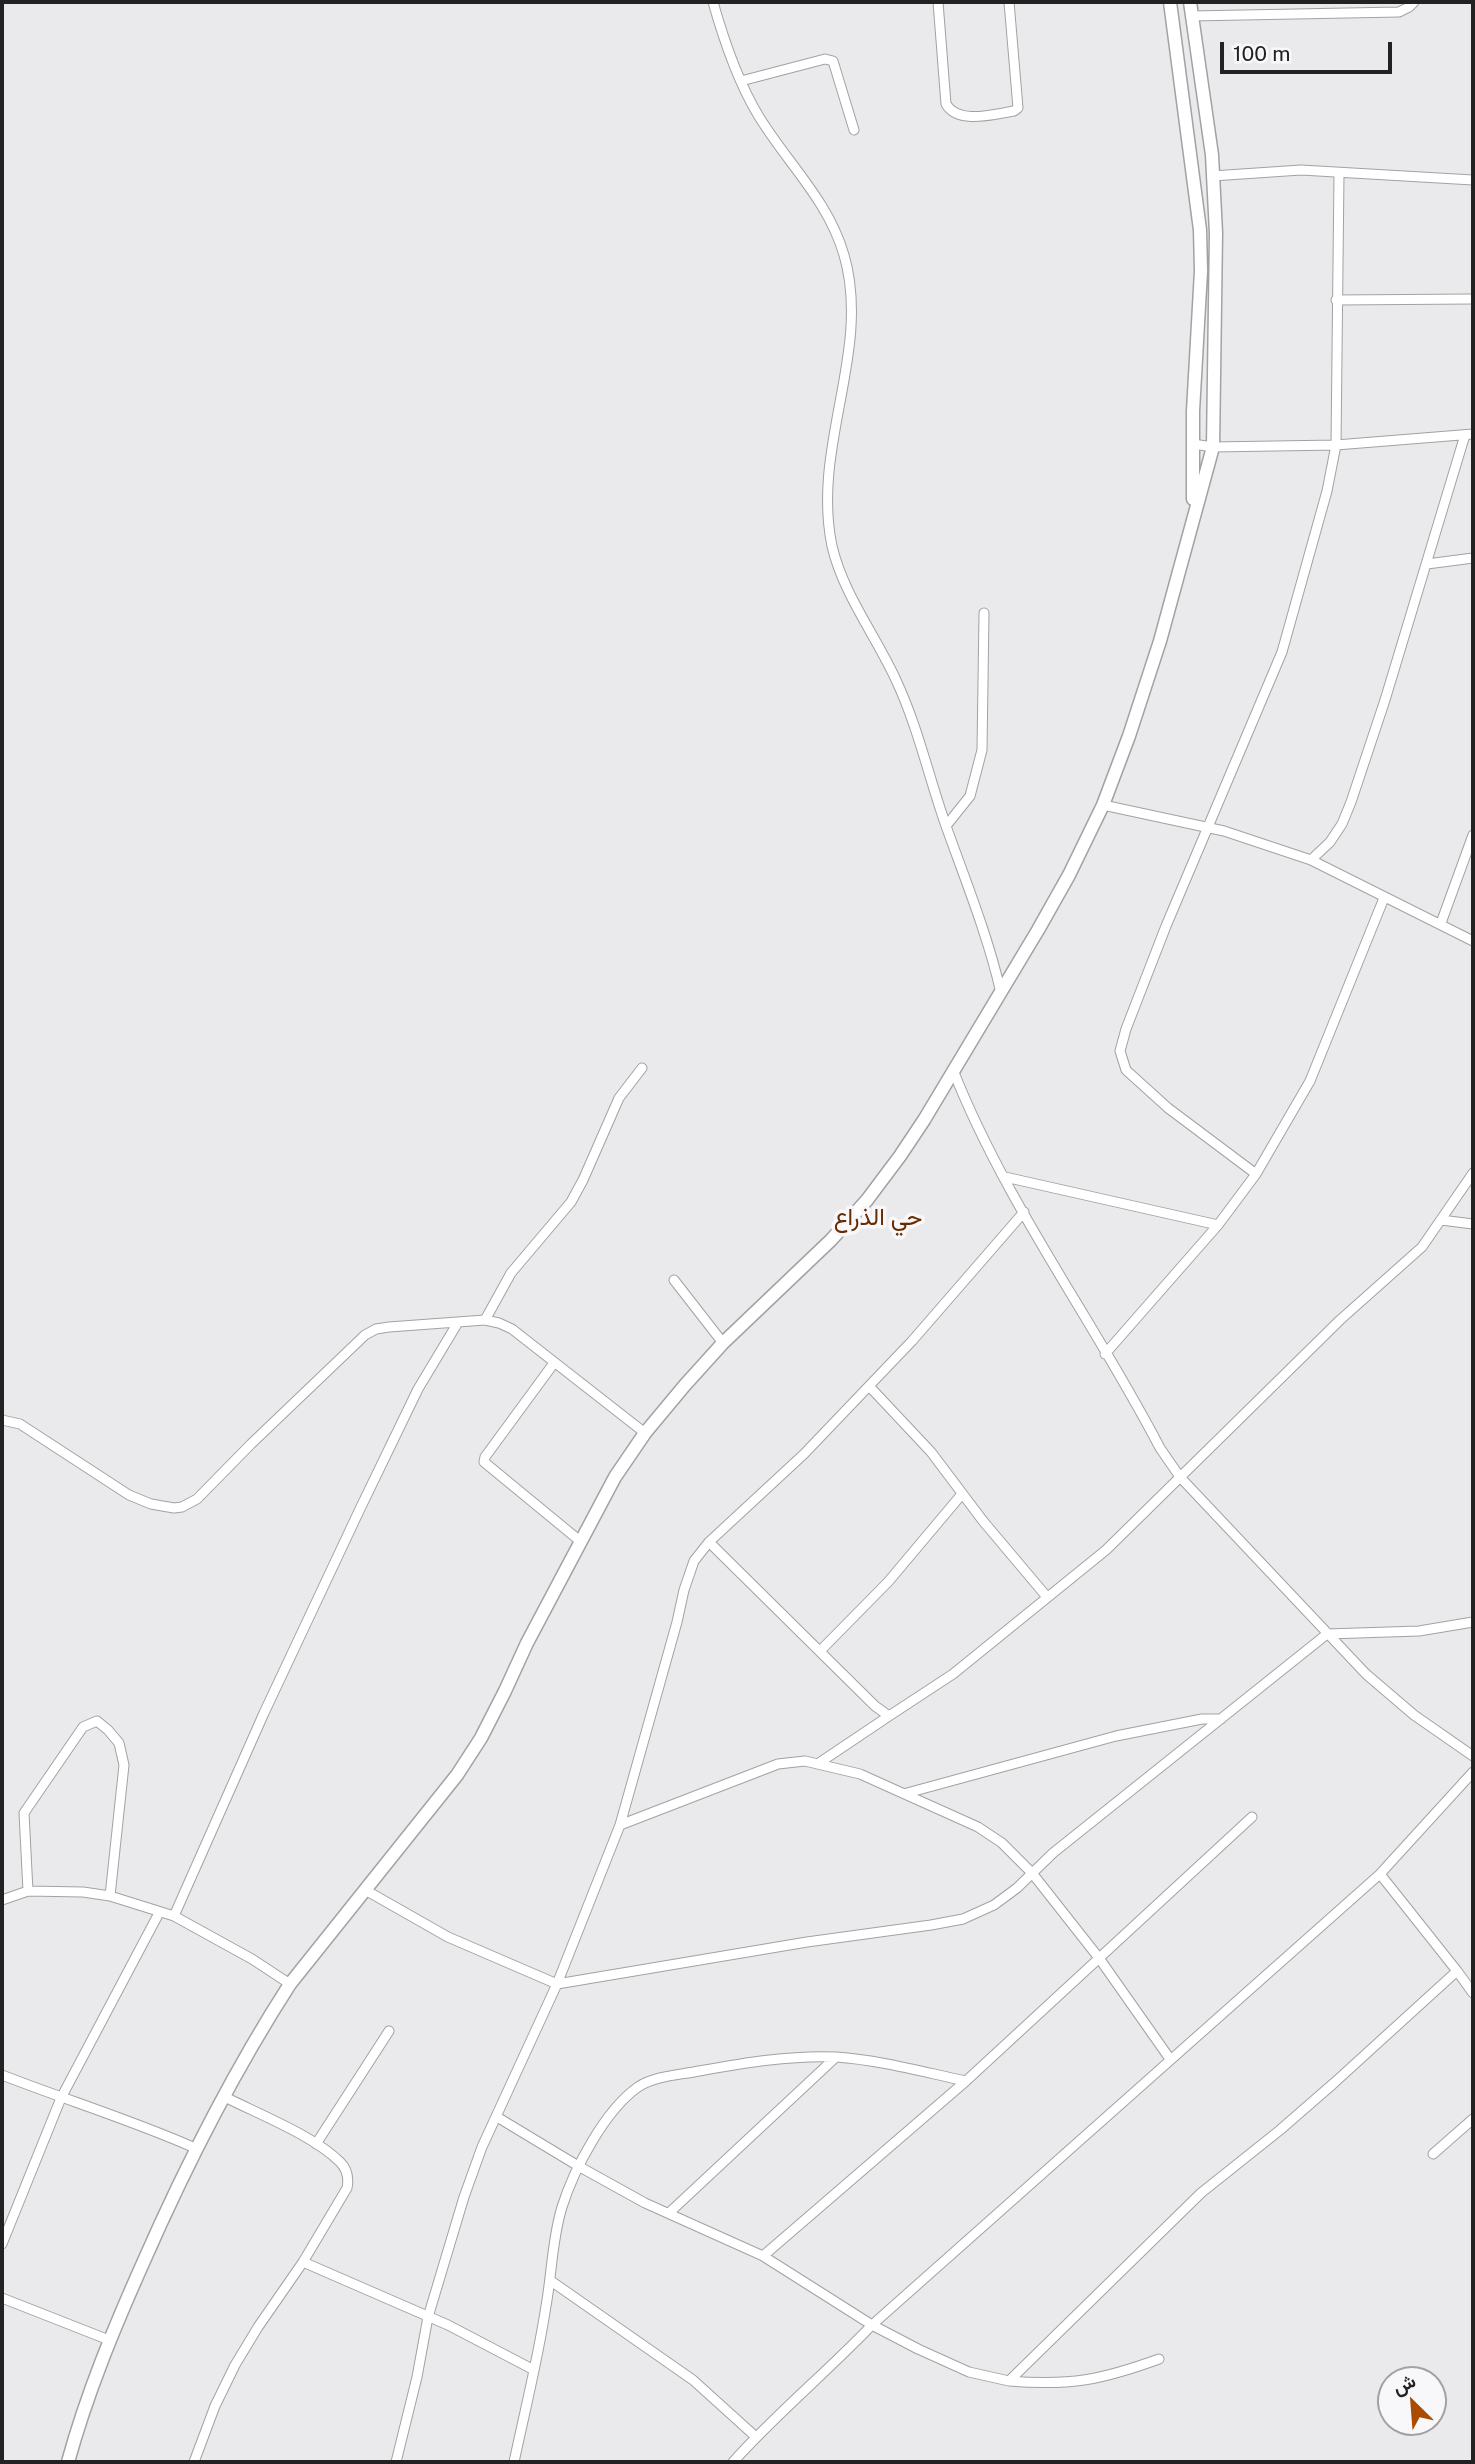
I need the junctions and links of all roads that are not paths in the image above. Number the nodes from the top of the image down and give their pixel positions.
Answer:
1 (713, 2) edge
2 (938, 2) edge
3 (1009, 2) edge
4 (1170, 2) edge
5 (1189, 2) edge
6 (1414, 2) edge
7 (1191, 16) junction
8 (741, 81) junction
9 (854, 130) dead end
10 (1339, 174) junction
11 (1212, 176) junction
12 (1473, 180) edge
13 (1473, 299) edge
14 (1336, 300) junction
15 (1469, 435) edge
16 (1193, 444) junction
17 (1336, 445) junction
18 (1213, 447) junction
19 (1193, 514) junction
20 (1473, 558) edge
21 (1427, 564) junction
22 (984, 613) dead end
23 (1103, 805) junction
24 (946, 826) junction
25 (1206, 827) junction
26 (1473, 835) edge
27 (1311, 860) junction
28 (1384, 898) junction
29 (1441, 923) junction
30 (1473, 941) edge
31 (1001, 993) junction
32 (642, 1068) dead end
33 (953, 1069) junction
34 (1473, 1173) edge
35 (1256, 1174) junction
36 (1004, 1177) junction
37 (1024, 1212) junction
38 (1441, 1220) junction
39 (1473, 1224) edge
40 (1218, 1225) junction
41 (674, 1280) dead end
42 (485, 1320) junction
43 (457, 1324) junction
44 (723, 1343) junction
45 (1105, 1354) junction
46 (554, 1363) junction
47 (869, 1386) junction
48 (2, 1420) edge
49 (645, 1433) junction
50 (1180, 1478) junction
51 (962, 1493) junction
52 (580, 1541) junction
53 (709, 1542) junction
54 (1047, 1597) junction
55 (1473, 1622) edge
56 (1327, 1634) junction
57 (820, 1651) junction
58 (889, 1716) junction
59 (1221, 1719) junction
60 (1473, 1756) edge
61 (819, 1763) junction
62 (1473, 1772) edge
63 (906, 1793) junction
64 (1252, 1817) dead end
65 (620, 1825) junction
66 (1032, 1873) junction
67 (1380, 1874) junction
68 (28, 1891) junction
69 (367, 1891) junction
70 (110, 1896) junction
71 (2, 1900) edge
72 (159, 1913) junction
73 (174, 1916) junction
74 (1099, 1958) junction
75 (1457, 1971) junction
76 (290, 1984) junction
77 (557, 1984) junction
78 (1472, 1990) edge
79 (389, 2031) dead end
80 (836, 2057) junction
81 (1170, 2059) junction
82 (2, 2075) edge
83 (966, 2081) junction
84 (223, 2096) junction
85 (61, 2098) junction
86 (497, 2117) junction
87 (1473, 2119) edge
88 (316, 2144) junction
89 (195, 2148) junction
90 (1433, 2154) dead end
91 (580, 2167) junction
92 (670, 2212) junction
93 (2, 2244) edge
94 (763, 2256) junction
95 (303, 2262) junction
96 (551, 2281) junction
97 (2, 2298) edge
98 (428, 2317) junction
99 (872, 2325) junction
100 (109, 2340) junction
101 (1159, 2359) dead end
102 (534, 2370) junction
103 (1009, 2381) junction
104 (756, 2437) junction
105 (68, 2462) edge
106 (194, 2462) edge
107 (396, 2462) edge
108 (514, 2462) edge
109 (733, 2462) edge

1 - 8 street
2 - 3 street
4 - 16 main road
5 - 7 main road
6 - 7 street
7 - 11 main road
8 - 9 street
8 - 24 street
10 - 11 street
10 - 12 street
10 - 14 street
11 - 18 main road
13 - 14 street
14 - 17 street
15 - 17 street
15 - 21 street
16 - 18 street
16 - 19 main road
17 - 18 street
17 - 25 street
18 - 19 main road
19 - 23 main road
20 - 21 street
21 - 27 street
22 - 24 street
23 - 25 street
23 - 31 main road
24 - 31 street
25 - 27 street
25 - 35 street
26 - 29 street
27 - 28 street
28 - 29 street
28 - 35 street
29 - 30 street
31 - 33 main road
32 - 42 street
33 - 36 street
33 - 44 main road
34 - 38 street
35 - 40 street
36 - 37 street
36 - 40 street
37 - 45 street
37 - 47 street
38 - 39 street
38 - 50 street
40 - 45 street
41 - 44 street
42 - 43 street
42 - 46 street
43 - 48 street
43 - 73 street
44 - 49 main road
45 - 50 street
46 - 49 street
46 - 52 street
47 - 51 street
47 - 53 street
49 - 52 main road
50 - 54 street
50 - 56 street
51 - 54 street
51 - 57 street
52 - 69 main road
53 - 57 street
53 - 65 street
54 - 58 street
55 - 56 street
56 - 59 street
56 - 60 street
57 - 58 street
58 - 61 street
59 - 63 street
59 - 66 street
61 - 63 street
61 - 65 street
62 - 67 street
63 - 66 street
64 - 74 street
65 - 77 street
66 - 74 street
66 - 77 street
67 - 75 street
67 - 81 street
68 - 70 street
68 - 70 street
68 - 71 street
69 - 76 main road
69 - 77 street
70 - 72 street
72 - 73 street
72 - 85 street
73 - 76 street
74 - 81 street
74 - 83 street
75 - 78 street
75 - 103 street
76 - 84 main road
77 - 86 street
79 - 88 street
80 - 83 street
80 - 91 street
80 - 92 street
81 - 99 street
82 - 85 street
83 - 94 street
84 - 88 street
84 - 89 main road
85 - 89 street
85 - 93 street
86 - 91 street
86 - 98 street
87 - 90 street
88 - 95 street
89 - 100 main road
91 - 92 street
91 - 96 street
92 - 94 street
94 - 99 street
95 - 98 street
95 - 106 street
96 - 102 street
96 - 104 street
97 - 100 street
98 - 102 street
98 - 107 street
99 - 103 street
99 - 104 street
100 - 105 main road
101 - 103 street
102 - 108 street
104 - 109 street

